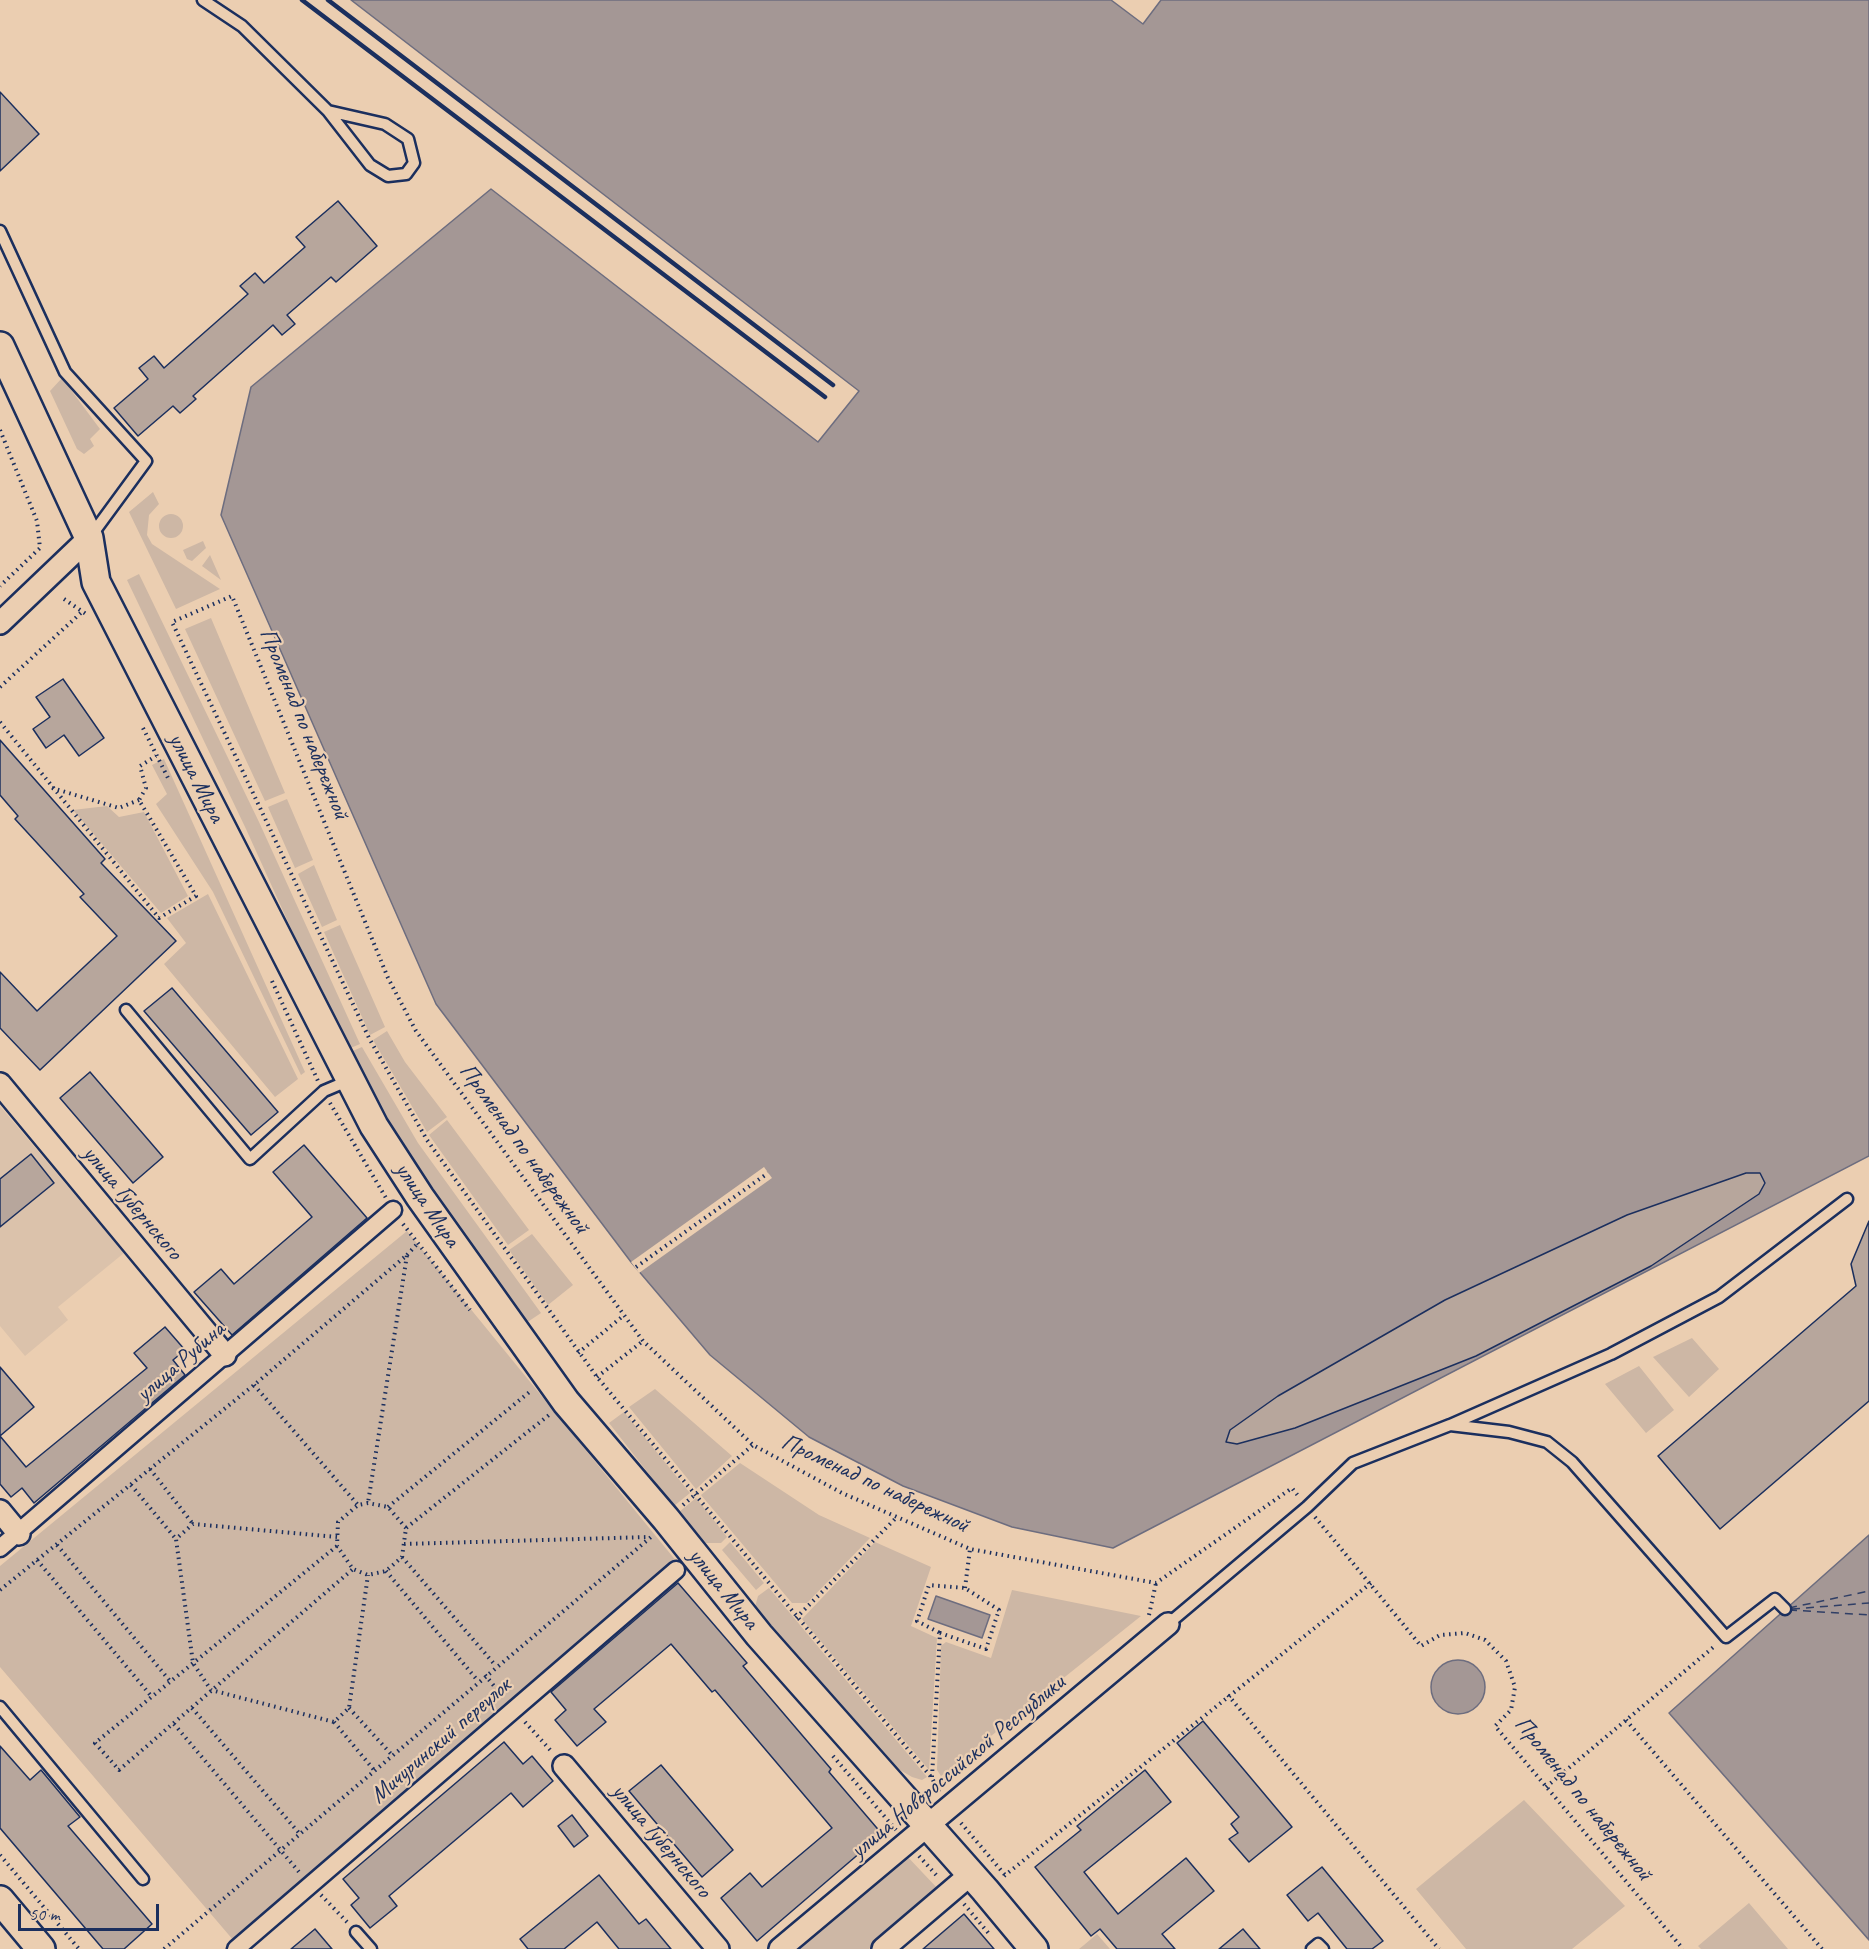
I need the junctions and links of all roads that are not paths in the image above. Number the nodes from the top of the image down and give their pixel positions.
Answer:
1 (203, 0) edge
2 (328, 111) junction
3 (0, 231) edge
4 (0, 346) edge
5 (89, 538) junction
6 (0, 623) edge
7 (126, 1010) dead end
8 (350, 1079) junction
9 (0, 1084) edge
10 (1847, 1199) dead end
11 (393, 1210) dead end
12 (225, 1355) junction
13 (1450, 1425) junction
14 (1, 1514) edge
15 (19, 1534) junction
16 (0, 1548) edge
17 (676, 1570) dead end
18 (1785, 1609) dead end
19 (1168, 1624) joint
20 (0, 1707) edge
21 (564, 1766) dead end
22 (928, 1825) junction
23 (143, 1879) dead end
24 (981, 1886) junction
25 (0, 1900) edge
26 (356, 1932) dead end
27 (41, 1949) edge
28 (236, 1949) edge
29 (371, 1949) edge
30 (718, 1949) edge
31 (780, 1949) edge
32 (883, 1949) edge
33 (1034, 1949) edge
34 (1312, 1949) edge
35 (1323, 1949) edge

1 - 2 lane
2 - 2 lane
3 - 5 lane
4 - 5 street, улица Мира
5 - 6 street
5 - 8 street, улица Мира
7 - 8 lane
8 - 22 street, улица Мира
9 - 12 street, улица Губернского
10 - 13 lane
11 - 12 street, улица Рубина
12 - 15 street, улица Рубина
13 - 18 lane
13 - 19 lane
14 - 15 street
15 - 16 street, улица Рубина
17 - 28 street, Мичуринский переулок
19 - 22 street, улица Новороссийской Республики
20 - 23 lane
21 - 30 street, улица Губернского
22 - 24 street, улица Мира
22 - 31 street, улица Новороссийской Республики
24 - 32 street
24 - 33 street, улица Мира
25 - 27 street
26 - 29 lane
34 - 35 lane

